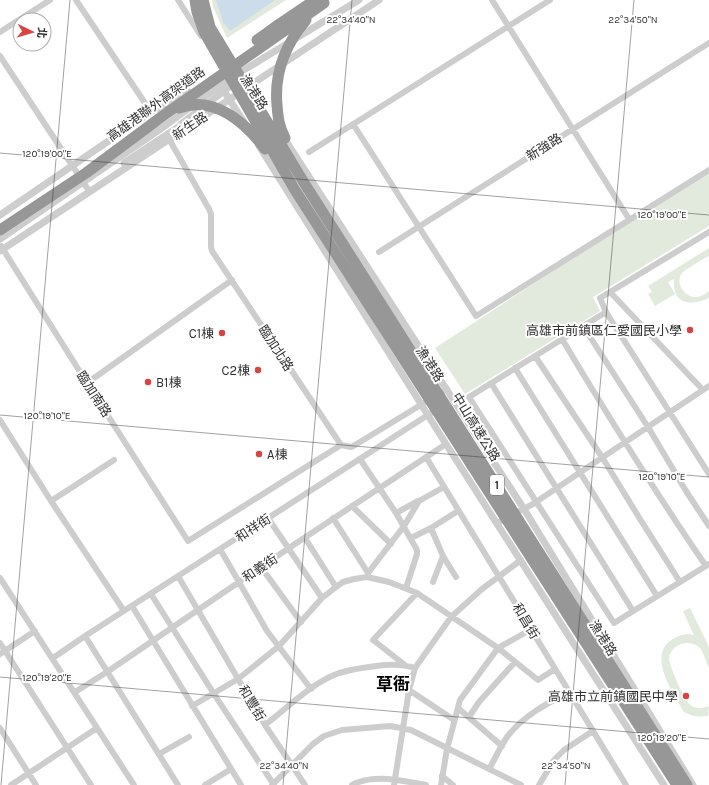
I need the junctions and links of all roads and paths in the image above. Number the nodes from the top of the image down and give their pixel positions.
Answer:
1 (50, 0) edge
2 (76, 0) edge
3 (178, 0) edge
4 (195, 0) edge
5 (203, 0) edge
6 (299, 0) edge
7 (351, 0) edge
8 (360, 0) edge
9 (371, 0) edge
10 (379, 0) edge
11 (492, 0) edge
12 (550, 0) edge
13 (322, 1) edge
14 (278, 25) junction
15 (508, 26) junction
16 (0, 32) edge
17 (709, 43) edge
18 (0, 56) edge
19 (240, 70) junction
20 (227, 77) junction
21 (249, 85) junction
22 (225, 93) junction
23 (151, 112) junction
24 (164, 115) junction
25 (353, 124) junction
26 (572, 129) junction
27 (168, 137) junction
28 (308, 152) dead end
29 (71, 165) junction
30 (709, 170) edge
31 (306, 186) junction
32 (86, 187) junction
33 (295, 190) junction
34 (0, 215) edge
35 (629, 219) junction
36 (0, 223) edge
37 (419, 226) junction
38 (0, 230) edge
39 (709, 232) edge
40 (1, 246) edge
41 (379, 252) dead end
42 (232, 280) junction
43 (610, 292) junction
44 (606, 312) junction
45 (583, 326) junction
46 (562, 339) junction
47 (535, 356) junction
48 (515, 368) junction
49 (87, 383) junction
50 (491, 383) junction
51 (709, 386) edge
52 (446, 389) junction
53 (703, 390) junction
54 (453, 399) junction
55 (422, 405) junction
56 (669, 412) junction
57 (428, 415) junction
58 (0, 420) edge
59 (648, 427) junction
60 (624, 443) junction
61 (446, 444) junction
62 (341, 445) junction
63 (426, 457) junction
64 (602, 457) junction
65 (360, 459) junction
66 (114, 460) dead end
67 (580, 472) junction
68 (709, 474) edge
69 (444, 487) junction
70 (379, 488) junction
71 (556, 488) junction
72 (51, 501) junction
73 (419, 501) junction
74 (537, 501) junction
75 (352, 506) junction
76 (524, 509) junction
77 (458, 511) junction
78 (396, 513) junction
79 (268, 518) junction
80 (333, 518) junction
81 (497, 523) junction
82 (404, 526) junction
83 (709, 526) edge
84 (431, 528) junction
85 (305, 538) junction
86 (411, 538) junction
87 (391, 544) junction
88 (289, 548) junction
89 (220, 549) junction
90 (443, 556) junction
91 (521, 560) junction
92 (708, 565) edge
93 (261, 567) junction
94 (368, 575) junction
95 (178, 576) junction
96 (498, 576) junction
97 (456, 577) dead end
98 (0, 578) edge
99 (239, 582) junction
100 (433, 582) dead end
101 (680, 582) junction
102 (336, 587) junction
103 (406, 588) junction
104 (417, 593) junction
105 (151, 594) junction
106 (657, 596) junction
107 (322, 598) junction
108 (132, 606) junction
109 (198, 610) junction
110 (124, 611) junction
111 (633, 611) junction
112 (452, 617) junction
113 (301, 622) junction
114 (172, 627) junction
115 (530, 630) junction
116 (35, 631) junction
117 (85, 636) junction
118 (153, 640) junction
119 (0, 643) edge
120 (279, 646) junction
121 (498, 648) junction
122 (3, 653) edge
123 (53, 658) junction
124 (515, 662) junction
125 (405, 664) junction
126 (415, 668) junction
127 (555, 669) junction
128 (107, 672) junction
129 (238, 679) junction
130 (311, 689) junction
131 (409, 690) junction
132 (75, 692) junction
133 (569, 692) junction
134 (214, 694) junction
135 (192, 706) junction
136 (458, 708) junction
137 (469, 717) junction
138 (454, 720) junction
139 (265, 725) junction
140 (402, 727) junction
141 (0, 728) edge
142 (97, 728) junction
143 (593, 731) junction
144 (189, 737) dead end
145 (502, 746) junction
146 (67, 748) junction
147 (447, 748) junction
148 (158, 754) junction
149 (291, 765) junction
150 (231, 769) junction
151 (489, 769) junction
152 (28, 773) junction
153 (442, 776) junction
154 (395, 783) edge
155 (273, 784) edge
156 (417, 784) edge
157 (11, 785) edge
158 (36, 785) edge
159 (91, 785) edge
160 (134, 785) edge
161 (178, 785) edge
162 (205, 785) edge
163 (241, 785) edge
164 (305, 785) edge
165 (352, 785) edge
166 (426, 785) edge
167 (441, 785) edge
168 (453, 785) edge
169 (521, 785) edge
170 (539, 785) edge
171 (626, 785) edge
172 (664, 785) edge
173 (677, 785) edge
174 (687, 785) edge
175 (694, 785) edge

1 - 16 street
2 - 23 street
3 - 20 street
4 - 33 highway, bridge
5 - 31 highway, bridge
6 - 14 highway
7 - 19 street, 新生路
8 - 19 street, 新生路
9 - 21 street, 新生路
10 - 21 street, 新生路
11 - 15 street
12 - 15 street
13 - 14 highway, 高雄港聯外高架道路
13 - 24 highway, 高雄港聯外高架道路, bridge
13 - 31 highway, bridge
14 - 36 highway, 高雄港聯外高架道路, bridge
15 - 25 street
15 - 26 street
17 - 26 street, 新強路
18 - 29 street
19 - 20 street, 新生路
19 - 21 street, 漁港路
20 - 22 street, 新生路
20 - 23 street, 新生路
21 - 22 street, 新生路
21 - 52 street, 漁港路
22 - 27 street, 新生路
22 - 32 street, 新生路
22 - 55 street, 漁港路
23 - 29 street, 新生路
24 - 33 highway, bridge
24 - 38 highway, 高雄港聯外高架道路, bridge
25 - 28 street
25 - 37 street
26 - 35 street
26 - 37 street, 新強路
27 - 32 street, 新生路
27 - 42 street, 臨加北路
29 - 32 street
29 - 34 street, 新生路
30 - 35 street
31 - 174 highway, 中山高速公路 / 1, bridge
32 - 40 street, 新生路
32 - 40 street, 新生路
33 - 173 highway, 中山高速公路 / 1, bridge
35 - 37 street
37 - 41 street, 新強路
39 - 43 street
40 - 49 street, 臨加南路
42 - 49 street
42 - 62 street, 臨加北路
43 - 44 street
43 - 53 street
44 - 45 street
44 - 56 street
45 - 46 street
45 - 59 street
46 - 47 street
46 - 60 street
47 - 48 street
47 - 64 street
48 - 50 street
48 - 67 street
49 - 62 street, 臨加南路
50 - 71 street
50 - 74 street
51 - 53 street
52 - 54 street, 漁港路
52 - 55 street
53 - 56 street
54 - 57 street, 和祥街
54 - 76 street, 漁港路
55 - 57 street, 漁港路
55 - 62 street
56 - 59 street
56 - 68 street
57 - 61 street, 漁港路
57 - 65 street, 和祥街
58 - 72 street
59 - 60 street
59 - 83 street
60 - 64 street
60 - 92 street
61 - 63 street, 和義街
61 - 81 street, 漁港路
63 - 69 street, 和昌街
63 - 70 street, 和義街
64 - 67 street
64 - 101 street
65 - 70 street
65 - 79 street, 和祥街
66 - 72 street
67 - 71 street
67 - 106 street
69 - 73 street
69 - 77 street, 和昌街
70 - 75 street, 和義街
70 - 78 street
71 - 74 street
71 - 111 street
72 - 110 street
73 - 78 street
73 - 82 street
74 - 76 street
74 - 111 street
75 - 80 street, 和義街
75 - 87 street
76 - 81 street
76 - 175 street, 漁港路
77 - 84 street
77 - 96 street, 和昌街
78 - 82 street
79 - 88 street
79 - 89 street, 和祥街
80 - 85 street, 和義街
80 - 94 street
81 - 91 street, 漁港路
82 - 86 street
82 - 87 street
84 - 86 street
84 - 90 street
85 - 88 street, 和義街
85 - 102 street
86 - 103 street
87 - 94 street
88 - 93 street, 和義街
88 - 107 street
89 - 95 street, 和祥街
89 - 99 street
90 - 97 street
90 - 100 street
91 - 96 street
91 - 172 street, 漁港路
92 - 101 street
93 - 99 street, 和義街
93 - 113 street
94 - 102 street
94 - 103 street
95 - 105 street, 和祥街
95 - 109 street, 和豐街
96 - 112 street
96 - 115 street, 和昌街
98 - 116 street
99 - 109 street, 和義街
99 - 120 street
101 - 106 street
102 - 107 street
103 - 104 street
104 - 112 street
104 - 125 street
105 - 108 street, 和祥街
105 - 114 street
106 - 111 street
107 - 113 street
108 - 110 street, 和祥街
108 - 118 street
109 - 114 street, 和義街
109 - 129 street, 和豐街
110 - 117 street, 和祥街
112 - 121 street
112 - 126 street
113 - 120 street
114 - 118 street, 和義街
114 - 134 street
115 - 121 street
115 - 127 street, 和昌街
116 - 122 street
116 - 123 street
117 - 123 street, 和祥街
117 - 128 street
118 - 128 street, 和義街
118 - 135 street
119 - 122 street
120 - 129 street
120 - 130 street
121 - 124 street
121 - 136 street
122 - 146 street
123 - 132 street
124 - 127 street
124 - 137 street
125 - 126 street, 和豐街
125 - 130 street, 和豐街
126 - 131 street
127 - 133 street, 和昌街
128 - 132 street, 和義街
128 - 148 street
129 - 134 street
129 - 139 street, 和豐街
130 - 139 street, 和豐街
131 - 138 street
131 - 140 street
132 - 142 street
133 - 143 street, 和昌街
133 - 145 street
134 - 135 street
134 - 155 street
135 - 150 street
136 - 137 street
136 - 138 street
137 - 145 street
138 - 147 street
139 - 149 street
140 - 147 street
140 - 149 street
140 - 154 street
141 - 152 street
142 - 146 street
142 - 160 street
143 - 170 street
143 - 171 street, 和昌街
144 - 148 street
145 - 151 street
146 - 152 street
146 - 159 street
147 - 151 street
147 - 153 street
148 - 161 street
149 - 155 street
149 - 164 street
150 - 162 street
150 - 163 street
151 - 169 street
152 - 157 street
152 - 158 street
153 - 167 street
153 - 168 street
154 - 156 street
154 - 165 street
156 - 166 street

